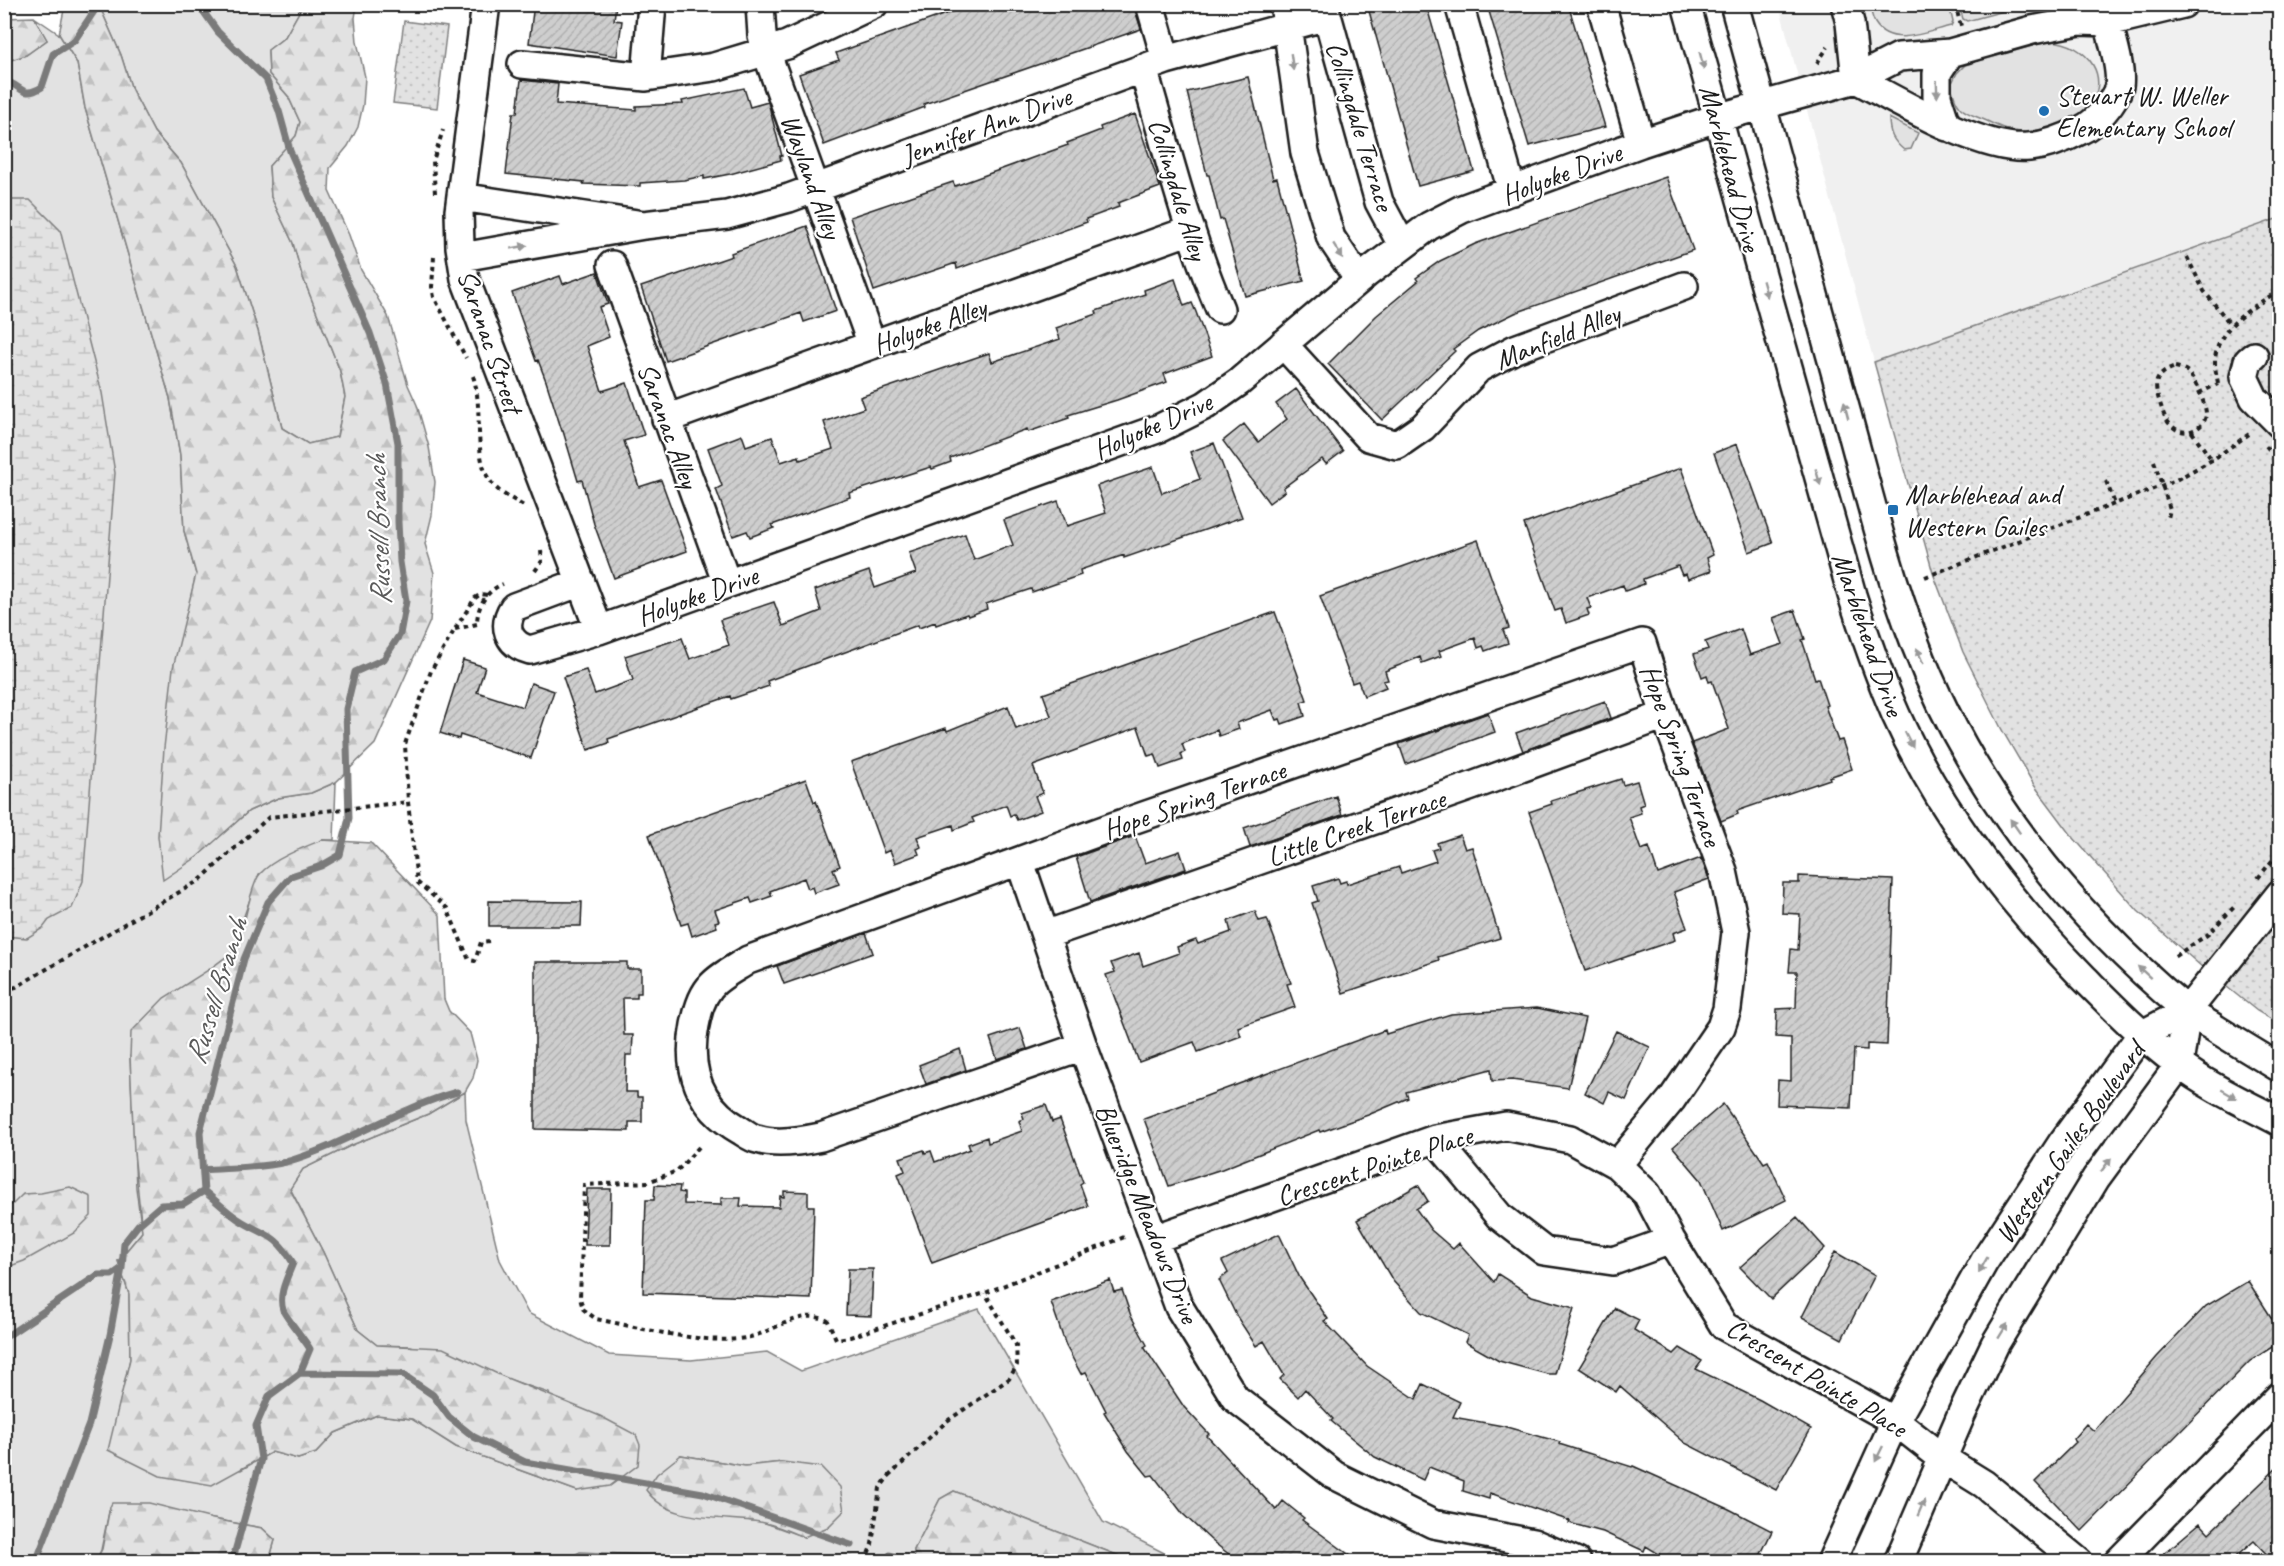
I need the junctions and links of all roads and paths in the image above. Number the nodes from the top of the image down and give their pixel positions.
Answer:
1 (486, 4) edge
2 (652, 4) edge
3 (760, 4) edge
4 (874, 4) edge
5 (1150, 4) edge
6 (1459, 4) edge
7 (1601, 4) edge
8 (1686, 4) edge
9 (1734, 4) edge
10 (1845, 4) edge
11 (1955, 4) edge
12 (2183, 4) edge
13 (1326, 10) edge
14 (1286, 15) edge
15 (2108, 22) junction
16 (1972, 24) dead end
17 (1829, 46) dead end
18 (766, 51) junction
19 (1950, 53) junction
20 (522, 64) dead end
21 (1155, 64) junction
22 (1809, 65) dead end
23 (646, 77) junction
24 (1856, 79) junction
25 (1762, 105) junction
26 (1717, 118) junction
27 (1947, 127) junction
28 (1641, 143) junction
29 (816, 187) junction
30 (1512, 191) junction
31 (461, 197) junction
32 (644, 225) junction
33 (1191, 230) junction
34 (1402, 245) junction
35 (462, 257) junction
36 (2187, 257) dead end
37 (612, 265) dead end
38 (1359, 280) junction
39 (1684, 286) dead end
40 (1220, 309) dead end
41 (2231, 325) dead end
42 (1283, 344) junction
43 (872, 345) junction
44 (2254, 356) dead end
45 (2218, 384) dead end
46 (2199, 393) junction
47 (666, 419) junction
48 (2276, 420) edge
49 (2192, 432) junction
50 (2212, 460) junction
51 (2154, 461) dead end
52 (2106, 481) dead end
53 (2163, 485) junction
54 (2115, 504) junction
55 (2168, 518) dead end
56 (1925, 577) dead end
57 (581, 582) junction
58 (728, 584) junction
59 (487, 595) dead end
60 (599, 630) junction
61 (1665, 715) junction
62 (408, 802) junction
63 (2280, 851) edge
64 (1020, 862) junction
65 (2250, 887) dead end
66 (2280, 894) edge
67 (2243, 896) dead end
68 (1045, 935) junction
69 (489, 941) dead end
70 (2175, 956) dead end
71 (4, 990) edge
72 (2187, 1011) junction
73 (2141, 1035) junction
74 (1083, 1046) junction
75 (2179, 1065) junction
76 (2280, 1068) edge
77 (2280, 1122) edge
78 (1435, 1139) junction
79 (699, 1147) dead end
80 (1617, 1165) junction
81 (1152, 1233) junction
82 (1671, 1240) junction
83 (985, 1293) junction
84 (2280, 1396) edge
85 (1895, 1421) junction
86 (1942, 1458) junction
87 (865, 1562) edge
88 (1577, 1562) edge
89 (1831, 1562) edge
90 (1898, 1562) edge
91 (2079, 1562) edge
92 (2118, 1562) edge

1 - 31 street, Saranac Street
2 - 23 street
3 - 18 street, Wayland Alley
4 - 18 street
5 - 21 street, Collingdale Alley
6 - 30 street
7 - 28 street
8 -> 26 street, Marblehead Drive
9 - 25 street, Marblehead Drive
10 - 24 street
11 - 16 path
12 - 15 street
13 - 14 street, Jennifer Ann Drive
13 - 34 street, Collingdale Terrace
14 - 21 street, Jennifer Ann Drive
14 -> 38 street, Collingdale Terrace
15 - 19 street
15 - 27 street
17 - 22 path
18 - 23 street
18 - 29 street, Wayland Alley
19 - 24 street, Holyoke Drive
19 -> 27 street
20 - 23 street
21 - 29 street, Jennifer Ann Drive
21 - 33 street, Collingdale Alley
24 - 25 street, Holyoke Drive
24 - 27 street
25 - 26 street, Holyoke Drive
72 -> 25 street, Marblehead Drive
26 - 28 street, Holyoke Drive
26 -> 73 street, Marblehead Drive
28 - 30 street, Holyoke Drive
29 - 32 street, Jennifer Ann Drive
29 - 43 street, Wayland Alley
30 - 34 street, Holyoke Drive
31 - 32 street, Jennifer Ann Drive
31 - 35 street, Saranac Street
35 -> 32 street, Jennifer Ann Drive
33 - 40 street, Collingdale Alley
33 - 43 street, Holyoke Alley
34 - 38 street, Holyoke Drive
35 - 57 street, Saranac Street
36 - 41 path
37 - 47 street, Saranac Alley
38 - 42 street, Holyoke Drive
39 - 42 street, Manfield Alley
42 - 58 street, Holyoke Drive
43 - 47 street, Holyoke Alley
44 - 48 street
45 - 46 path
46 - 49 path
46 - 49 path
47 - 58 street, Saranac Alley
48 - 50 path
49 - 50 path
50 - 53 path
51 - 53 path
52 - 54 path
53 - 54 path
53 - 55 path
54 - 56 path
57 - 60 street, Saranac Street
57 - 60 street, Holyoke Drive
58 - 60 street, Holyoke Drive
59 - 62 path
61 - 64 street, Hope Spring Terrace
61 - 68 street, Little Creek Terrace
61 - 80 street, Hope Spring Terrace
62 - 69 path
62 - 71 path
63 - 65 path
64 - 68 street, Blueridge Meadows Drive
64 - 74 street, Hope Spring Terrace
66 - 72 street
67 - 70 path
68 - 74 street, Blueridge Meadows Drive
72 - 73 street, Western Gailes Boulevard
72 - 75 street, Western Gailes Boulevard
72 - 76 street, Marblehead Drive
73 - 75 street, Marblehead Drive
73 -> 85 street, Western Gailes Boulevard
74 - 81 street, Blueridge Meadows Drive
75 -> 77 street, Marblehead Drive
86 -> 75 street, Western Gailes Boulevard
78 - 80 street, Crescent Pointe Place
78 - 81 street, Crescent Pointe Place
78 - 82 street
79 - 83 path
80 - 82 street, Crescent Pointe Place
81 - 83 path
81 - 88 street, Blueridge Meadows Drive
82 - 85 street, Crescent Pointe Place
83 - 87 path
84 - 92 street
85 - 86 street, Crescent Pointe Place
85 -> 89 street, Western Gailes Boulevard
90 -> 86 street, Western Gailes Boulevard
86 - 91 street, Crescent Pointe Place

